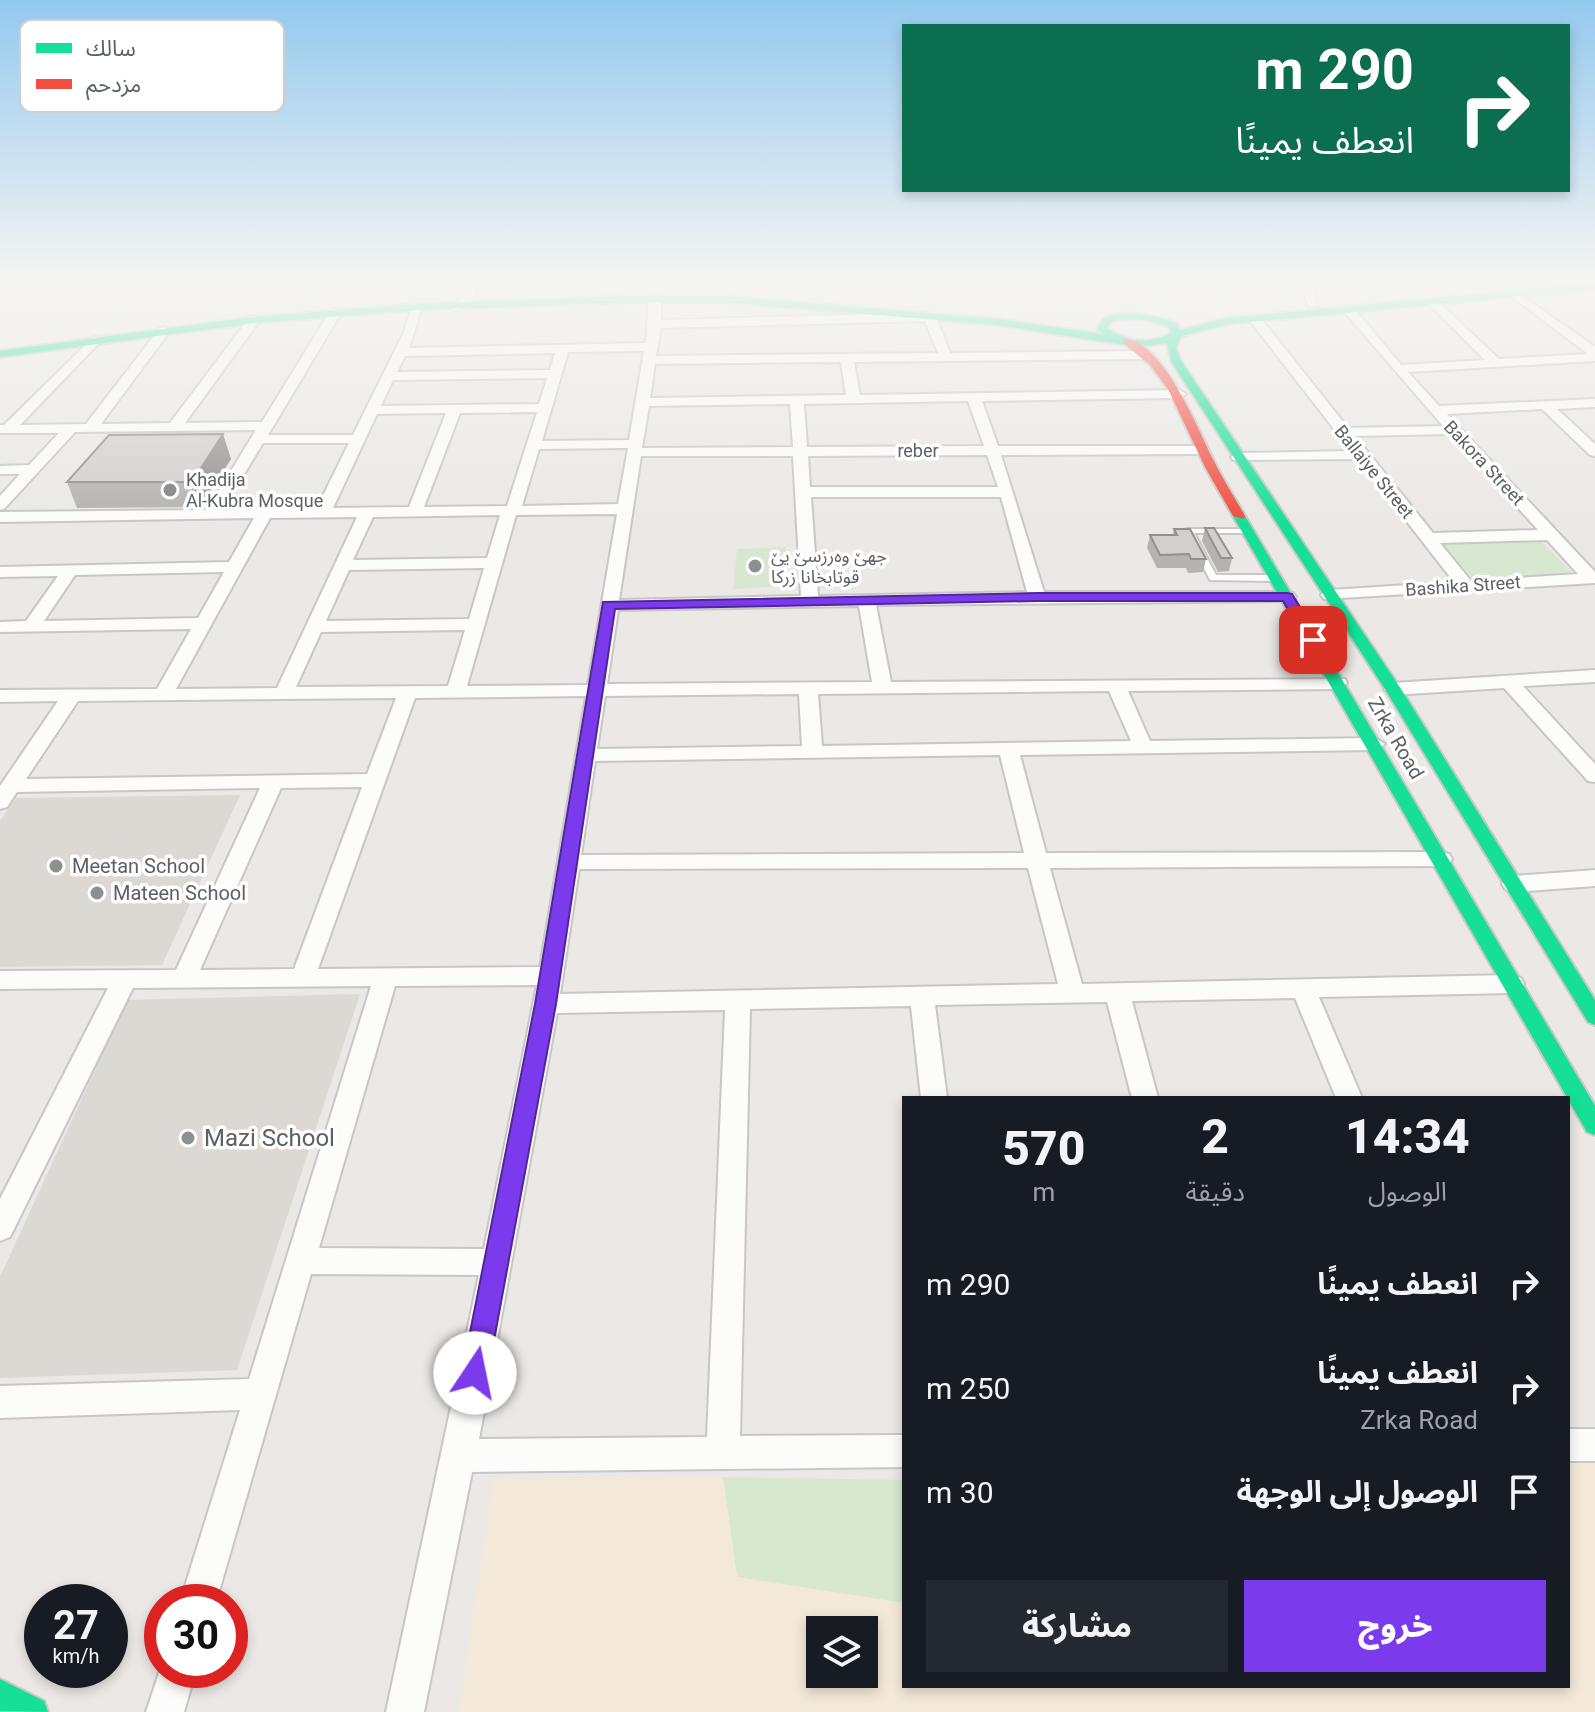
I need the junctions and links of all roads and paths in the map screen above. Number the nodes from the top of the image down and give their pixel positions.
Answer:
1 (73, 362) edge
2 (141, 362) edge
3 (223, 362) edge
4 (305, 362) edge
5 (396, 362) edge
6 (559, 362) edge
7 (648, 362) edge
8 (848, 362) edge
9 (1155, 362) edge
10 (1177, 362) edge
11 (1288, 362) edge
12 (1392, 362) edge
13 (1510, 362) edge
14 (1496, 363) joint
15 (1398, 369) junction
16 (555, 374) junction
17 (389, 376) junction
18 (1179, 394) junction
19 (974, 399) junction
20 (854, 400) junction
21 (797, 401) junction
22 (642, 402) junction
23 (1595, 403) edge
24 (1544, 404) junction
25 (545, 408) junction
26 (455, 409) junction
27 (373, 410) junction
28 (1436, 410) junction
29 (175, 426) junction
30 (91, 427) junction
31 (129, 427) junction
32 (71, 428) junction
33 (4, 429) edge
34 (1454, 430) junction
35 (263, 432) junction
36 (1342, 432) junction
37 (359, 439) junction
38 (533, 445) junction
39 (635, 448) junction
40 (111, 449) edge
41 (1202, 450) junction
42 (799, 451) junction
43 (992, 451) junction
44 (1595, 452) edge
45 (1361, 455) junction
46 (1238, 457) junction
47 (32, 469) junction
48 (0, 470) edge
49 (801, 492) junction
50 (1007, 492) junction
51 (76, 494) edge
52 (1228, 497) junction
53 (1265, 497) junction
54 (0, 505) edge
55 (625, 509) junction
56 (511, 511) junction
57 (414, 513) junction
58 (322, 514) junction
59 (366, 514) junction
60 (264, 515) junction
61 (211, 516) junction
62 (0, 517) edge
63 (59, 517) junction
64 (1248, 531) junction
65 (1551, 535) junction
66 (1428, 538) junction
67 (493, 563) junction
68 (342, 565) junction
69 (234, 567) junction
70 (70, 571) junction
71 (0, 572) edge
72 (1276, 578) junction
73 (1593, 578) edge
74 (1466, 586) junction
75 (1330, 595) junction
76 (1037, 597) junction
77 (1287, 597) junction
78 (866, 599) junction
79 (810, 601) junction
80 (608, 605) junction
81 (203, 623) junction
82 (476, 624) junction
83 (32, 626) junction
84 (0, 627) edge
85 (314, 627) junction
86 (1595, 676) edge
87 (1508, 681) junction
88 (1338, 683) junction
89 (1116, 686) junction
90 (883, 689) junction
91 (1393, 689) junction
92 (808, 690) junction
93 (456, 692) junction
94 (595, 692) junction
95 (407, 693) junction
96 (284, 694) junction
97 (72, 695) junction
98 (163, 695) junction
99 (0, 696) edge
100 (1375, 744) junction
101 (1143, 747) junction
102 (1008, 749) junction
103 (812, 752) junction
104 (585, 755) junction
105 (1595, 776) edge
106 (375, 780) junction
107 (274, 781) junction
108 (5, 794) edge
109 (1036, 858) junction
110 (1441, 859) junction
111 (568, 862) junction
112 (1595, 878) edge
113 (1513, 884) junction
114 (550, 976) junction
115 (386, 977) junction
116 (303, 978) junction
117 (125, 979) junction
118 (184, 979) junction
119 (0, 980) edge
120 (1512, 984) junction
121 (1303, 988) junction
122 (1117, 992) junction
123 (1072, 993) junction
124 (922, 996) junction
125 (738, 1000) junction
126 (546, 1004) junction
127 (1594, 1014) edge
128 (934, 1096) edge
129 (1144, 1096) edge
130 (1348, 1096) edge
131 (1595, 1126) edge
132 (1, 1226) edge
133 (301, 1261) junction
134 (497, 1262) junction
135 (261, 1394) junction
136 (0, 1402) edge
137 (1570, 1445) edge
138 (1595, 1445) edge
139 (902, 1451) edge
140 (723, 1452) junction
141 (459, 1456) junction
142 (203, 1584) edge
143 (172, 1688) edge
144 (0, 1694) edge
145 (33, 1712) edge
146 (165, 1712) edge
147 (405, 1712) edge

1 - 33 street
2 - 30 street
3 - 29 street
4 - 35 street
5 - 17 street
6 - 16 street
7 - 22 street
8 - 20 street
9 - 18 main road, Zrka Road
10 - 46 main road, Zrka Road
11 - 36 street, Ballaiye Street
12 - 15 street, Bakora Street
13 - 14 street
14 - 15 street
15 - 28 street, Bakora Street
16 - 17 street
16 - 25 street
17 - 27 street
18 - 19 street
18 - 41 main road, Zrka Road
19 - 20 street
19 - 43 street
20 - 21 street
21 - 22 street
21 - 42 street
22 - 39 street
23 - 24 street
24 - 28 street
24 - 44 street
25 - 26 street
25 - 38 street
26 - 27 street
26 - 57 street
27 - 37 street
28 - 34 street, Bakora Street
29 - 31 street
29 - 35 street
30 - 31 street
30 - 32 street
31 - 40 street
32 - 33 street
32 - 47 street
34 - 36 street
34 - 65 street, Bakora Street
35 - 37 street
35 - 61 street
36 - 45 street, Ballaiye Street
37 - 58 street
38 - 39 street, reber
38 - 56 street
39 - 42 street, reber
39 - 55 street
41 - 43 street, reber
41 - 52 main road, Zrka Road
42 - 43 street, reber
42 - 49 street
43 - 50 street
45 - 46 street
45 - 66 street, Ballaiye Street
46 - 53 main road, Zrka Road
47 - 48 street
47 - 54 street
49 - 50 street
49 - 79 street
50 - 76 street
51 - 63 street
52 - 53 main road
52 - 64 main road, Zrka Road
53 - 75 main road, Zrka Road
55 - 56 street
55 - 80 street
56 - 57 street
56 - 67 street
57 - 59 street
58 - 59 street
58 - 60 street
59 - 68 street
60 - 61 street
60 - 69 street
61 - 63 street
62 - 63 street
64 - 72 main road, Zrka Road
64 - 72 lane
65 - 66 street
65 - 73 street, Bakora Street
66 - 74 street, Ballaiye Street
67 - 68 street
67 - 82 street
68 - 85 street
69 - 70 street
69 - 81 street
70 - 71 street
70 - 83 street
72 - 77 main road, Zrka Road
73 - 74 street, Bashika Street
74 - 75 street, Bashika Street
75 - 91 main road, Zrka Road
76 - 77 street
76 - 78 street
77 - 88 main road, Zrka Road
78 - 79 street
78 - 90 street
79 - 80 street
80 - 94 street
81 - 83 street
81 - 98 street
82 - 85 street
82 - 93 street
83 - 84 street
85 - 96 street
86 - 87 street
87 - 91 street
87 - 105 street
88 - 89 street
88 - 100 main road, Zrka Road
89 - 90 street
89 - 101 street
90 - 92 street
91 - 113 main road, Zrka Road
92 - 94 street
92 - 103 street
93 - 94 street
93 - 95 street
94 - 104 street
95 - 96 street
95 - 106 street
96 - 98 street
97 - 98 street
97 - 99 street
97 - 108 street
100 - 101 street
100 - 110 main road, Zrka Road
101 - 102 street
102 - 103 street
102 - 109 street
103 - 104 street
104 - 111 street
106 - 107 street
106 - 116 street
107 - 108 street
107 - 118 street
109 - 110 street
109 - 111 street
109 - 123 street
110 - 120 main road, Zrka Road
111 - 114 street
112 - 113 street
113 - 127 main road, Zrka Road
114 - 115 street
114 - 126 street
115 - 116 street
115 - 133 street
116 - 118 street
117 - 118 street
117 - 119 street
117 - 132 street
120 - 121 street
120 - 131 main road, Zrka Road
121 - 122 street
121 - 130 street
122 - 123 street
122 - 129 street
123 - 124 street
124 - 125 street
124 - 128 street
125 - 126 street
125 - 140 street
126 - 134 street
133 - 134 street
133 - 135 street
134 - 141 street
135 - 136 street
135 - 142 street
137 - 138 street
139 - 140 street
140 - 141 street
141 - 147 street
143 - 146 street
144 - 145 main road

